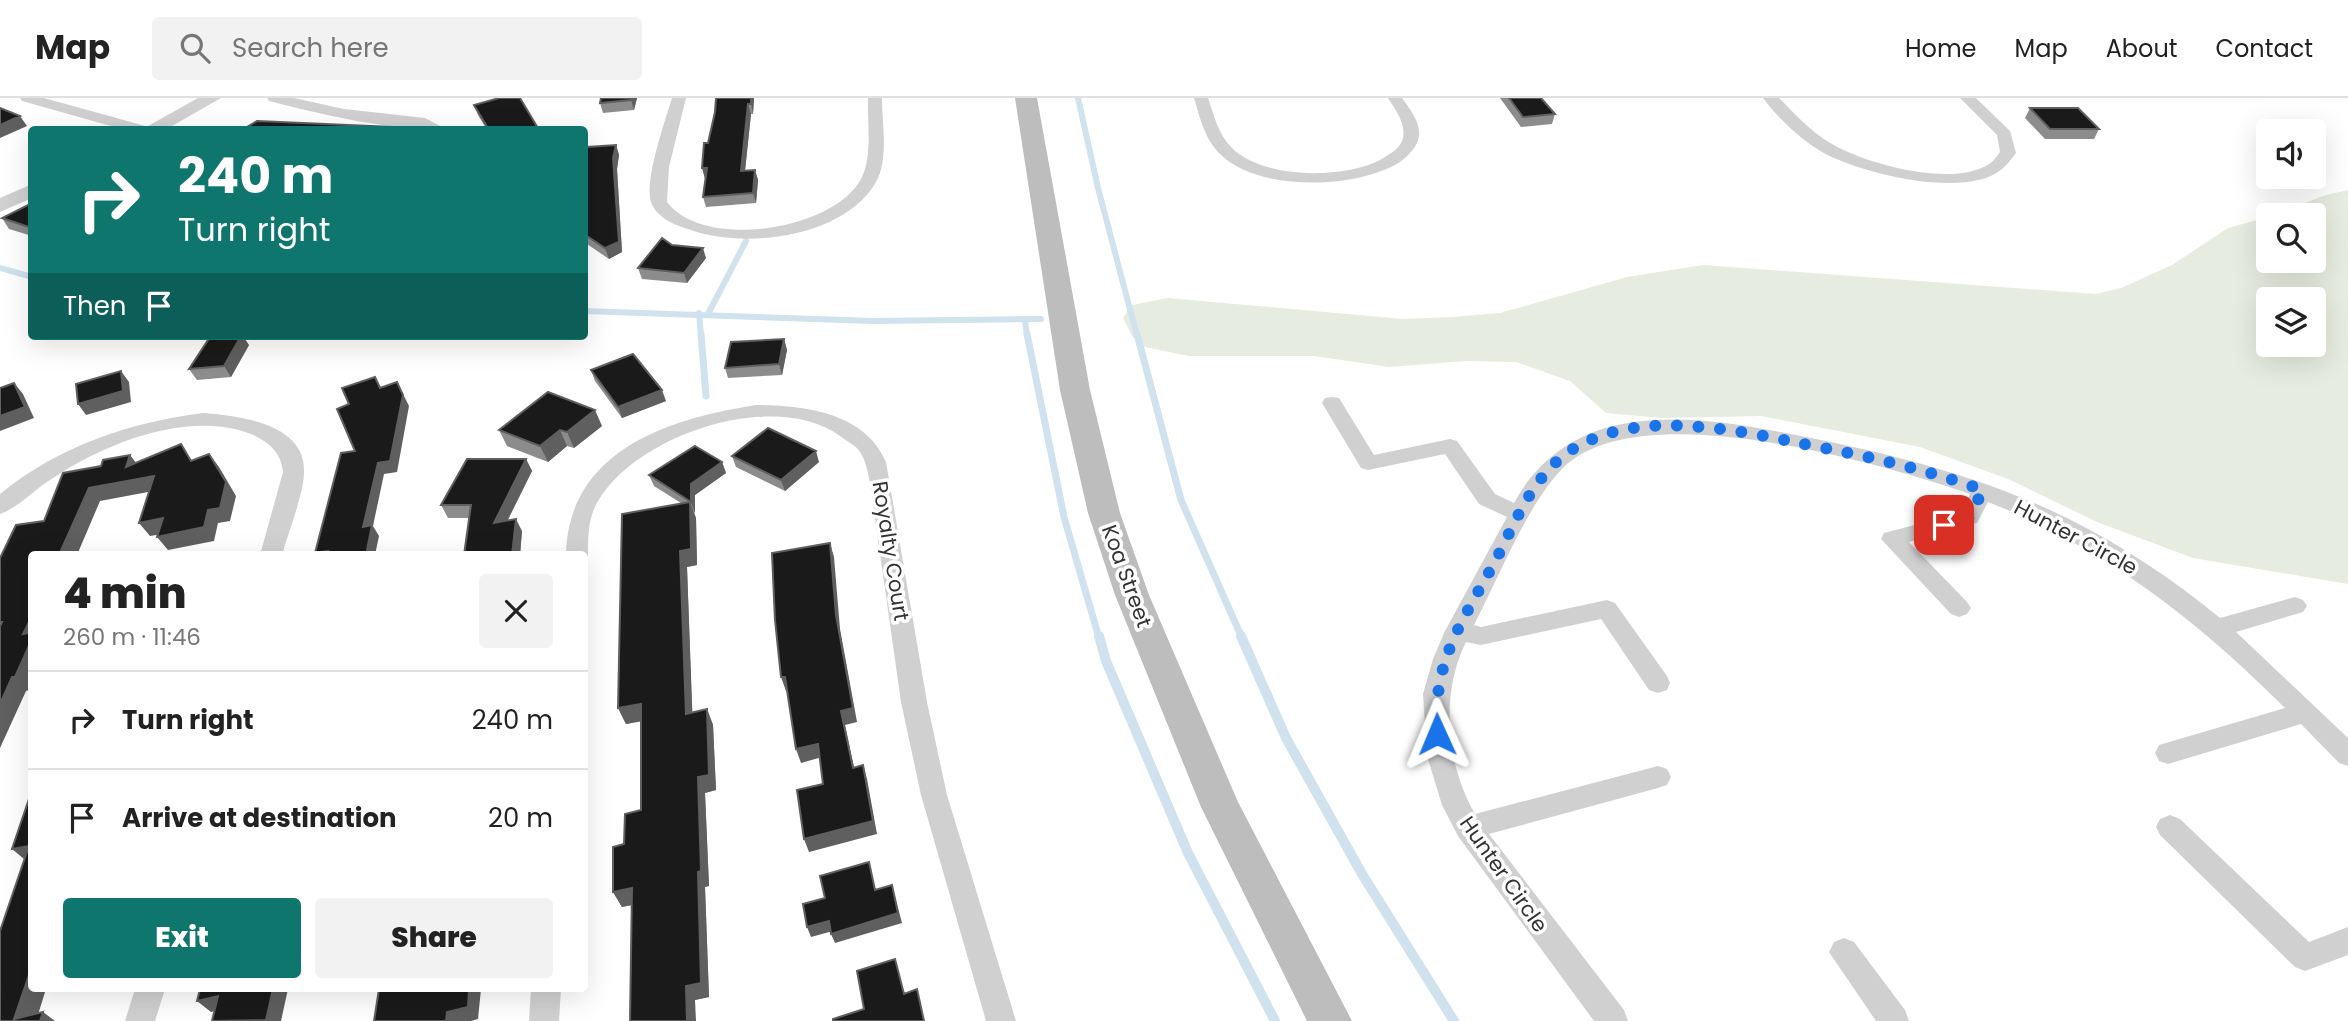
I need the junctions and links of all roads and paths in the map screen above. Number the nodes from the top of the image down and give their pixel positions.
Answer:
1 (27, 98) edge
2 (212, 98) edge
3 (274, 98) edge
4 (679, 98) edge
5 (875, 98) edge
6 (1026, 98) edge
7 (1201, 98) edge
8 (1395, 98) edge
9 (1770, 98) edge
10 (1967, 98) edge
11 (129, 126) edge
12 (158, 126) edge
13 (429, 126) edge
14 (28, 192) edge
15 (0, 206) edge
16 (1332, 403) dead end
17 (1983, 490) junction
18 (0, 506) edge
19 (1519, 514) junction
20 (272, 551) edge
21 (576, 551) edge
22 (2295, 606) dead end
23 (1959, 608) dead end
24 (2218, 628) junction
25 (1457, 631) junction
26 (1658, 683) dead end
27 (2306, 712) junction
28 (2168, 753) dead end
29 (2348, 755) edge
30 (1658, 777) dead end
31 (2170, 827) dead end
32 (1468, 828) junction
33 (2348, 941) edge
34 (1844, 952) dead end
35 (148, 992) edge
36 (546, 992) edge
37 (141, 1021) edge
38 (544, 1021) edge
39 (1000, 1021) edge
40 (1330, 1021) edge
41 (1613, 1021) edge
42 (1894, 1021) edge

1 - 11 street
2 - 12 street
3 - 13 street
4 - 5 street
6 - 40 main road, Koa Street
7 - 8 street
9 - 10 street
14 - 15 street
16 - 19 street
17 - 19 street, Hunter Circle
17 - 23 street
17 - 24 street, Hunter Circle
18 - 20 street
19 - 25 street, Hunter Circle
21 - 39 street, Royalty Court
22 - 24 street
24 - 27 street, Hunter Circle
25 - 26 street
25 - 32 street, Hunter Circle
27 - 28 street
27 - 29 street, Hunter Circle
30 - 32 street
31 - 33 street
32 - 41 street, Hunter Circle
34 - 42 street
35 - 37 street
36 - 38 street

